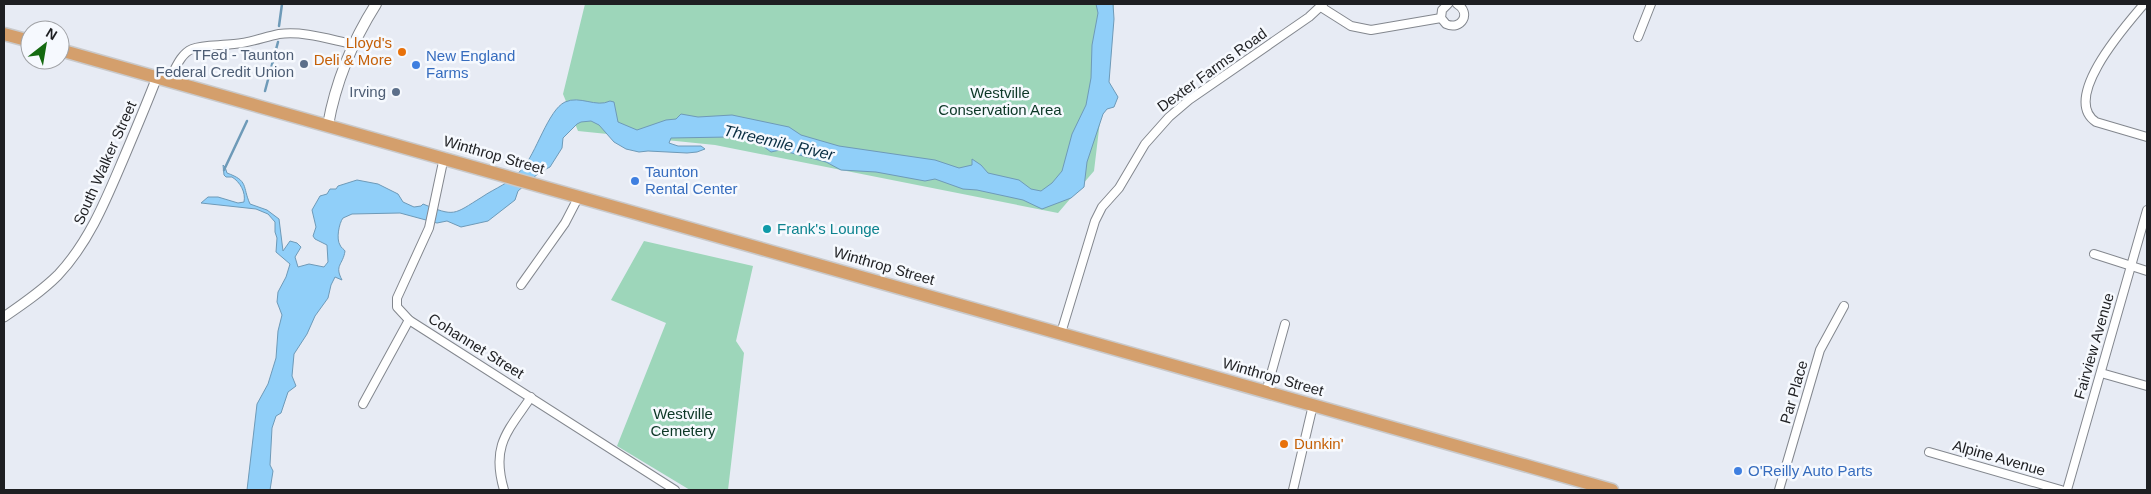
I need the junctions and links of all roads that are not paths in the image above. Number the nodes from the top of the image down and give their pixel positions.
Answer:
1 (376, 4) edge
2 (1448, 4) edge
3 (1457, 4) edge
4 (1651, 4) edge
5 (2144, 4) edge
6 (1322, 5) edge
7 (1441, 18) junction
8 (4, 34) edge
9 (1638, 37) dead end
10 (20, 38) edge
11 (352, 44) junction
12 (70, 53) edge
13 (163, 78) junction
14 (328, 125) junction
15 (2147, 137) edge
16 (444, 158) junction
17 (579, 196) junction
18 (2147, 210) edge
19 (2094, 254) dead end
20 (2131, 266) junction
21 (2147, 271) edge
22 (521, 285) dead end
23 (1844, 306) dead end
24 (4, 316) edge
25 (409, 320) junction
26 (1285, 324) dead end
27 (1061, 333) junction
28 (2101, 373) junction
29 (2147, 386) edge
30 (1266, 392) junction
31 (531, 397) junction
32 (363, 404) dead end
33 (1313, 405) junction
34 (1929, 452) dead end
35 (504, 490) edge
36 (675, 490) edge
37 (1293, 490) edge
38 (1612, 490) edge
39 (1779, 490) edge
40 (2061, 490) edge
41 (2067, 490) edge

1 - 11 main road
2 - 7 street
3 - 7 street
4 - 9 street
5 - 15 street
6 - 7 street
6 - 27 street, Dexter Farms Road
8 - 10 highway
11 - 13 street
11 - 14 main road
12 - 13 highway, Winthrop Street
13 - 14 highway, Winthrop Street
13 - 24 street, South Walker Street
14 - 16 highway, Winthrop Street
16 - 17 highway, Winthrop Street
16 - 25 street, Cohannet Street
17 - 22 street
17 - 27 highway, Winthrop Street
18 - 20 street, Fairview Avenue
19 - 20 street
20 - 21 street
20 - 28 street, Fairview Avenue
23 - 39 street, Par Place
25 - 31 street, Cohannet Street
25 - 32 street
26 - 30 street
27 - 30 highway, Winthrop Street
28 - 29 street
28 - 41 street, Fairview Avenue
30 - 33 highway, Winthrop Street
31 - 35 street
31 - 36 street, Cohannet Street
33 - 37 street
33 - 38 highway, Winthrop Street
34 - 40 street, Alpine Avenue

